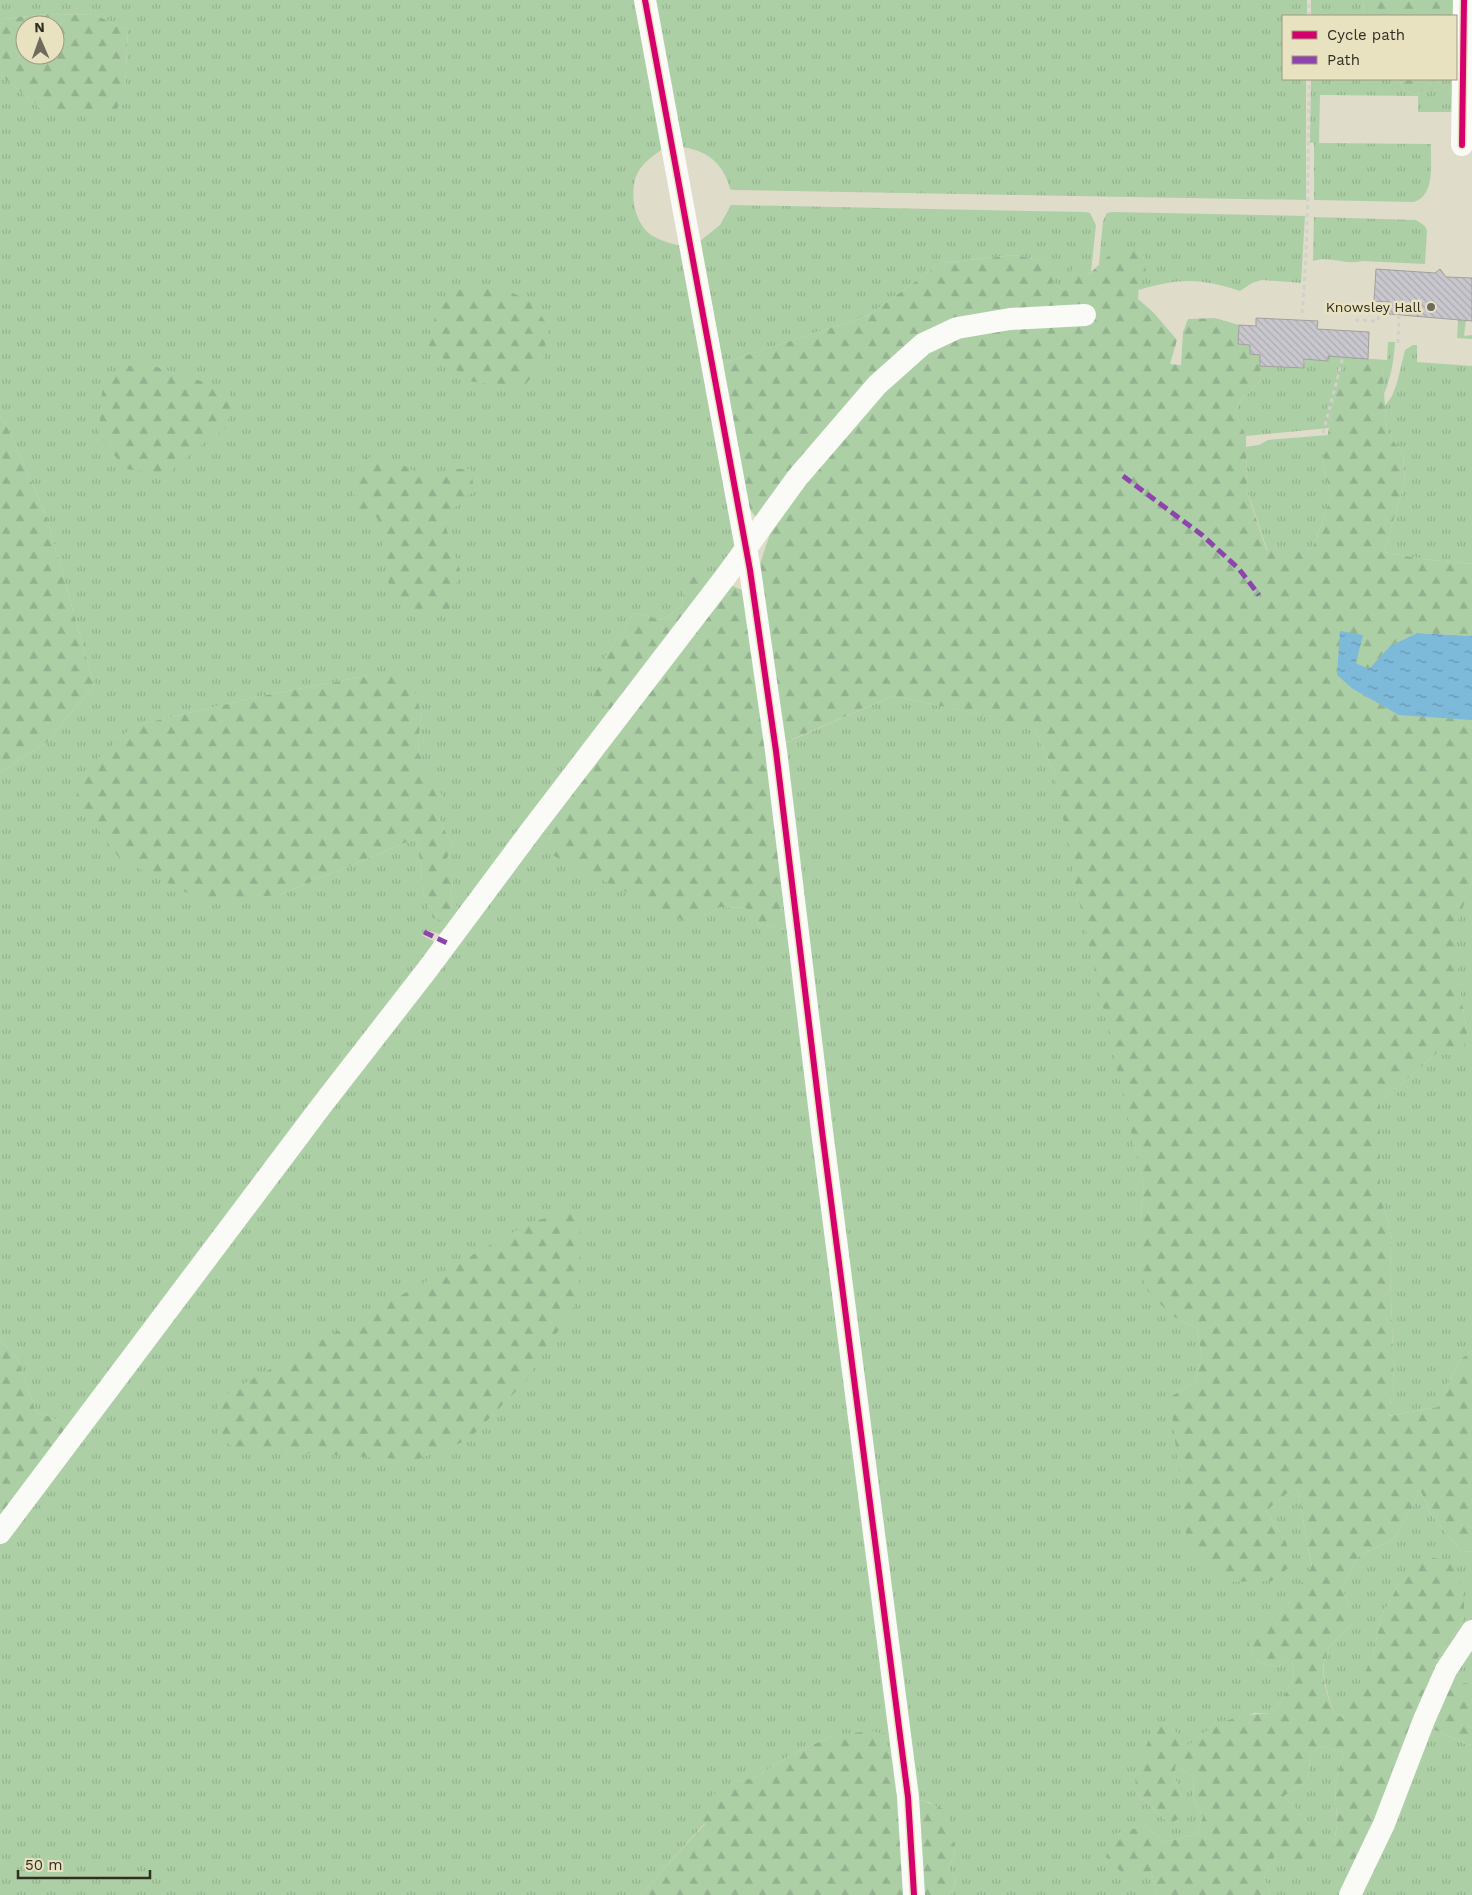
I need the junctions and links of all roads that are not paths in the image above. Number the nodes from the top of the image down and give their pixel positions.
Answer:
1 (645, 0) edge
2 (1464, 0) edge
3 (1462, 144) dead end
4 (1085, 315) dead end
5 (746, 546) junction
6 (0, 1533) edge
7 (1472, 1631) edge
8 (914, 1895) edge
9 (1350, 1895) edge

1 - 5 street
2 - 3 street
4 - 5 street
5 - 6 street
5 - 8 street
7 - 9 street

